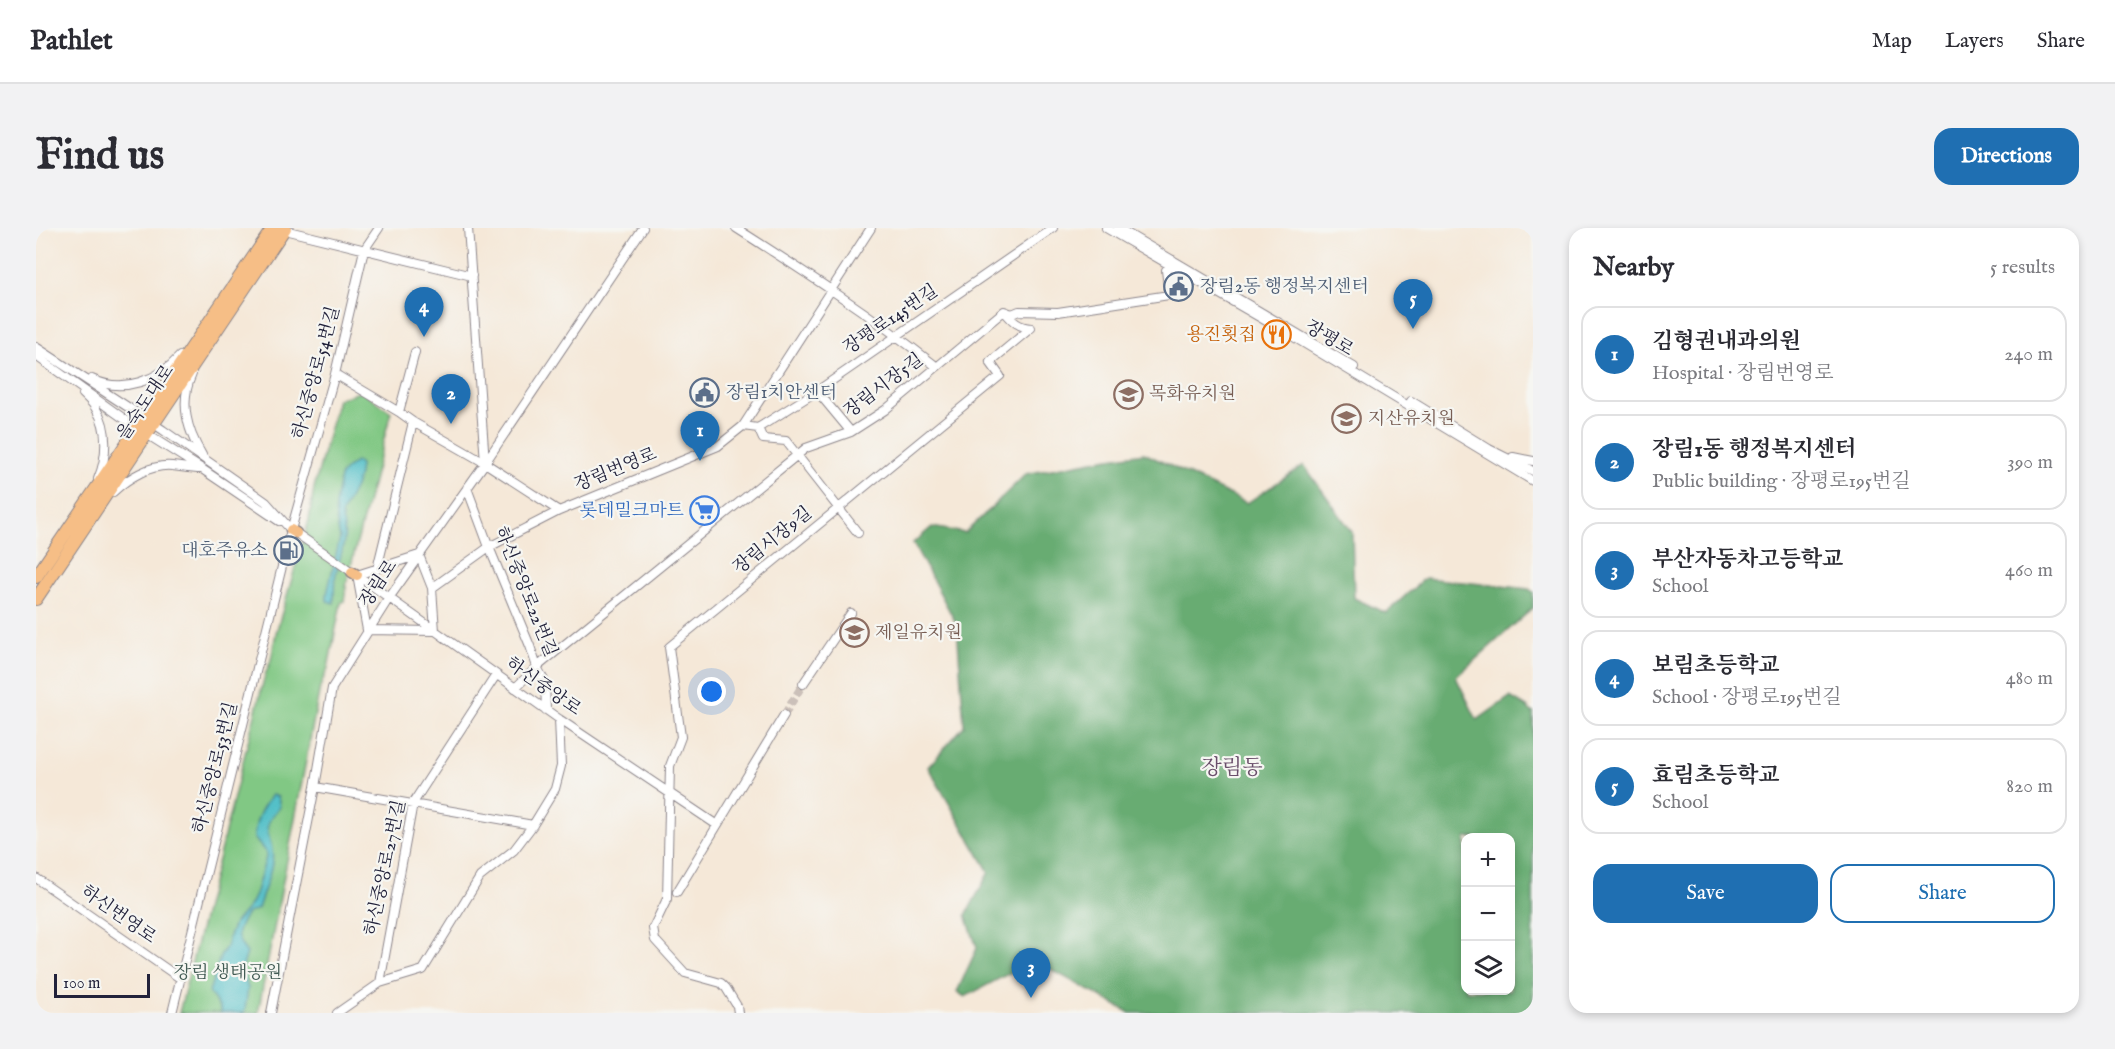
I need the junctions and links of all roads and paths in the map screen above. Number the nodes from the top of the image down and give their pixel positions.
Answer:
1 (379, 228) edge
2 (468, 228) edge
3 (643, 228) edge
4 (736, 228) edge
5 (871, 228) edge
6 (1053, 228) edge
7 (1106, 228) edge
8 (1118, 228) edge
9 (279, 229) edge
10 (1135, 241) junction
11 (364, 250) junction
12 (1171, 262) junction
13 (472, 276) junction
14 (831, 289) junction
15 (1004, 311) junction
16 (899, 336) junction
17 (198, 339) junction
18 (36, 347) edge
19 (415, 352) dead end
20 (201, 354) junction
21 (36, 356) edge
22 (937, 367) junction
23 (335, 374) junction
24 (79, 381) junction
25 (817, 391) junction
26 (1419, 409) junction
27 (399, 412) junction
28 (413, 422) junction
29 (145, 426) junction
30 (743, 426) junction
31 (758, 428) junction
32 (851, 432) junction
33 (796, 456) junction
34 (1503, 456) junction
35 (204, 458) junction
36 (1533, 461) edge
37 (485, 463) junction
38 (202, 469) junction
39 (1533, 471) edge
40 (1533, 481) edge
41 (467, 488) junction
42 (97, 497) junction
43 (839, 509) junction
44 (560, 511) junction
45 (294, 532) junction
46 (858, 533) dead end
47 (489, 548) junction
48 (419, 555) junction
49 (377, 569) junction
50 (355, 573) junction
51 (36, 577) edge
52 (432, 588) junction
53 (389, 598) junction
54 (36, 599) edge
55 (851, 613) dead end
56 (367, 630) junction
57 (435, 631) junction
58 (537, 667) junction
59 (496, 675) junction
60 (803, 684) tunnel mouth
61 (515, 688) junction
62 (546, 710) junction
63 (784, 715) tunnel mouth
64 (559, 719) junction
65 (315, 787) junction
66 (669, 793) junction
67 (413, 803) junction
68 (533, 825) junction
69 (717, 825) junction
70 (36, 879) edge
71 (677, 892) dead end
72 (181, 979) junction
73 (380, 983) junction
74 (172, 1013) edge
75 (271, 1013) edge
76 (337, 1013) edge
77 (738, 1013) edge

1 - 11 street, 하신중앙로54번길
2 - 13 street
3 - 37 street, 장림로
4 - 14 street
5 - 14 street, 장림번영로
6 - 16 street, 장평로145번길
7 - 10 street, 장평로
8 - 10 street, 장평로
9 - 11 street
9 - 17 highway, 을숙도대로
9 - 20 highway, 을숙도대로
10 - 12 street, 장평로
11 - 13 street
11 - 23 street, 하신중앙로54번길
12 - 15 street
12 - 26 street, 장평로
13 - 37 street
14 - 16 street
14 - 30 street, 장림번영로
15 - 22 street, 장림시장5길
15 - 43 street, 장림시장9길
16 - 22 street
16 - 25 street, 장평로145번길
17 - 24 street
17 - 29 highway, 을숙도대로
18 - 24 street
19 - 27 street
20 - 29 highway, 을숙도대로
20 - 35 street
21 - 24 street
22 - 32 street, 장림시장5길
23 - 27 street, 장림번영로
23 - 45 street, 하신중앙로54번길
24 - 29 street
24 - 42 street
25 - 31 street, 장평로145번길
25 - 32 street
26 - 34 street, 장평로
26 - 40 street, 장평로
27 - 28 street, 장림번영로
28 - 37 street, 장림번영로
28 - 49 street
29 - 35 street
29 - 38 street
29 - 42 highway, 을숙도대로
30 - 31 street
30 - 44 street, 장림번영로
31 - 33 street
32 - 33 street, 장림시장5길
33 - 43 street
33 - 58 street, 장림시장5길
34 - 36 street
34 - 39 street, 장평로
35 - 45 street
37 - 41 street, 장림로
37 - 44 street, 장림번영로
38 - 42 street
38 - 45 street
41 - 47 street, 하신중앙로22번길
41 - 48 street, 장림로
42 - 51 highway, 을숙도대로
42 - 54 highway, 을숙도대로
43 - 46 street
43 - 66 street, 장림시장9길
44 - 47 street
45 - 50 street, 하신중앙로
45 - 72 street, 하신중앙로53번길
47 - 52 street
47 - 58 street, 하신중앙로22번길
48 - 49 street
48 - 52 street
48 - 53 street, 장림로
49 - 50 street
50 - 53 street, 하신중앙로
50 - 56 street
52 - 57 street
53 - 56 street, 장림로
53 - 57 street, 하신중앙로
55 - 60 street
56 - 57 street
56 - 65 street, 장림로
57 - 59 street, 하신중앙로
58 - 61 street, 장림시장5길
58 - 62 street, 하신중앙로22번길
59 - 61 street, 하신중앙로
59 - 67 street, 하신중앙로27번길
61 - 62 street, 하신중앙로
62 - 64 street, 하신중앙로
63 - 69 street
64 - 66 street, 하신중앙로
64 - 68 street
65 - 67 street
65 - 75 street, 장림로
66 - 69 street, 하신중앙로
66 - 77 street
67 - 68 street
67 - 73 street, 하신중앙로27번길
68 - 73 street
69 - 71 street
70 - 72 street, 하신번영로
72 - 74 street, 하신중앙로53번길
73 - 76 street

